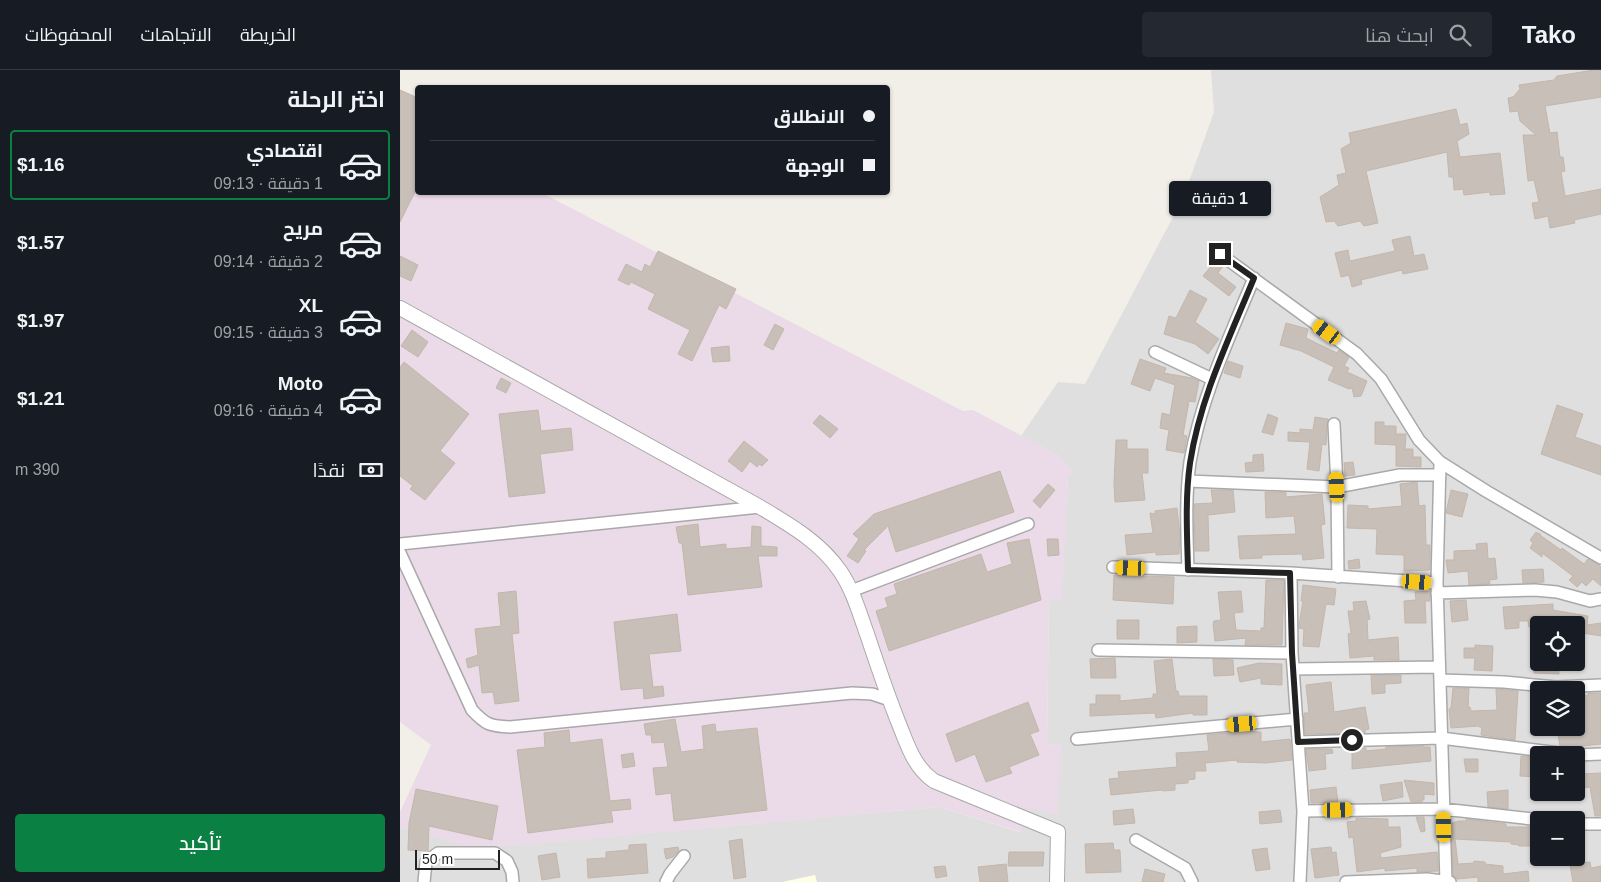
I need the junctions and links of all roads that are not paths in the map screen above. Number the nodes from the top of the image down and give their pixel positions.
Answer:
1 (1220, 254) dead end
2 (1254, 278) junction
3 (400, 308) edge
4 (1155, 352) dead end
5 (1212, 379) junction
6 (1334, 424) dead end
7 (1440, 462) junction
8 (1440, 475) junction
9 (1188, 481) junction
10 (1337, 487) junction
11 (760, 506) junction
12 (1028, 524) dead end
13 (400, 544) edge
14 (400, 552) edge
15 (1601, 558) edge
16 (1112, 567) dead end
17 (1188, 570) junction
18 (1290, 573) junction
19 (1338, 577) junction
20 (1437, 588) junction
21 (851, 590) junction
22 (1601, 599) edge
23 (1098, 650) dead end
24 (1292, 653) junction
25 (1439, 667) junction
26 (1293, 669) junction
27 (1440, 680) junction
28 (1601, 685) edge
29 (890, 700) junction
30 (1297, 719) junction
31 (1441, 738) junction
32 (1077, 739) dead end
33 (1298, 742) junction
34 (1530, 749) edge
35 (1601, 754) edge
36 (1585, 755) edge
37 (1443, 809) junction
38 (1302, 811) junction
39 (1530, 819) edge
40 (1585, 824) edge
41 (1601, 824) edge
42 (1136, 840) dead end
43 (684, 856) dead end
44 (424, 882) edge
45 (514, 882) edge
46 (666, 882) edge
47 (1057, 882) edge
48 (1192, 882) edge
49 (1300, 882) edge
50 (1346, 882) edge
51 (1447, 882) edge

1 - 2 street
2 - 5 street
2 - 7 street
3 - 11 street
4 - 5 street
5 - 9 street
6 - 10 street
7 - 8 street
7 - 15 street
8 - 10 street
8 - 20 street
9 - 10 street
9 - 17 street
10 - 19 street
11 - 13 street
11 - 21 street
12 - 21 street
14 - 29 street
16 - 17 street
17 - 18 street
18 - 19 street
18 - 24 street
19 - 20 street
20 - 22 street
20 - 25 street
21 - 29 street
23 - 24 street
24 - 26 street
25 - 26 street
25 - 27 street
26 - 30 street
27 - 28 street
27 - 31 street
29 - 47 street
30 - 32 street
30 - 33 street
31 - 33 street
31 - 34 street
31 - 37 street
33 - 38 street
35 - 36 street
37 - 38 street
37 - 39 street
37 - 51 street
38 - 49 street
40 - 41 street
42 - 48 street
43 - 46 street
44 - 45 street
50 - 51 street

